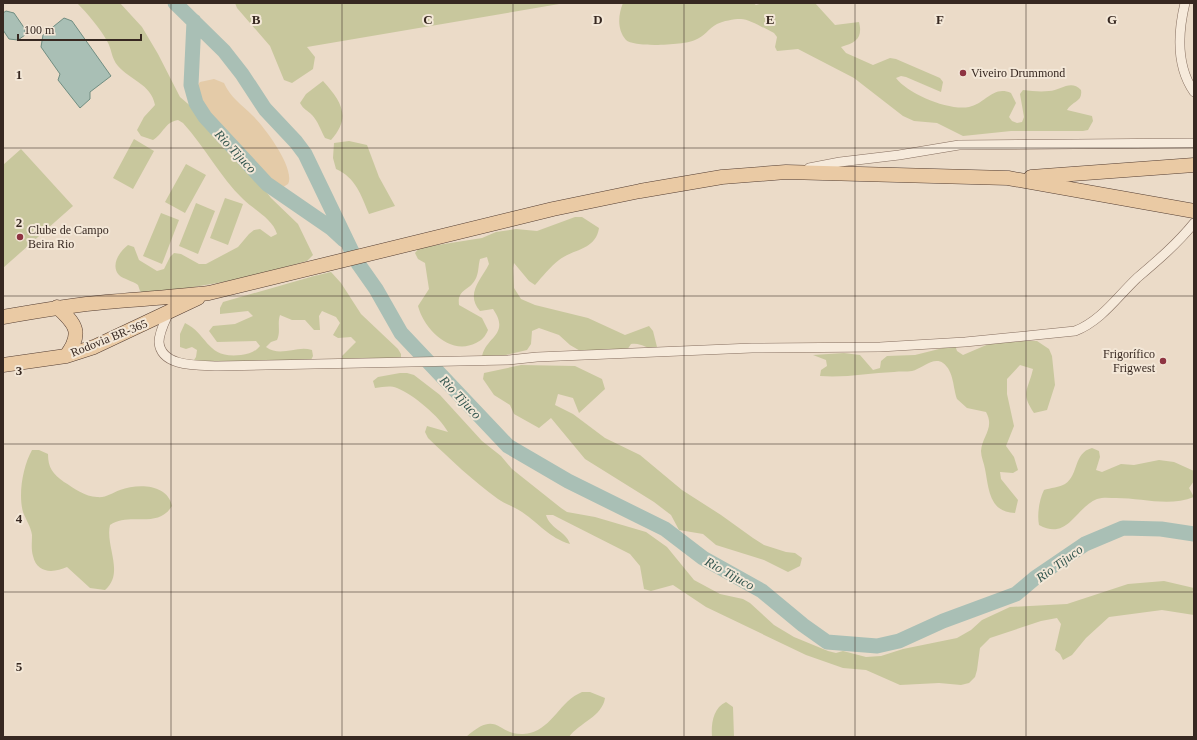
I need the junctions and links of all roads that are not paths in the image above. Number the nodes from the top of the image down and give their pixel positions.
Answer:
1 (1185, 3) edge
2 (1194, 92) edge
3 (1194, 143) edge
4 (1194, 165) edge
5 (786, 172) junction
6 (1008, 178) junction
7 (1194, 211) edge
8 (1194, 223) edge
9 (209, 293) junction
10 (57, 308) junction
11 (169, 312) junction
12 (3, 317) edge
13 (66, 356) junction
14 (3, 365) edge

1 - 2 street
3 - 5 street
4 - 6 main road
5 - 6 main road, Rodovia BR-365
5 - 9 main road, Rodovia BR-365
6 - 7 main road
8 - 11 street
9 - 10 main road, Rodovia BR-365
9 - 11 main road, Rodovia BR-365
10 - 12 main road, Rodovia BR-365
10 - 13 main road
11 - 13 main road, Rodovia BR-365
13 - 14 main road, Rodovia BR-365

